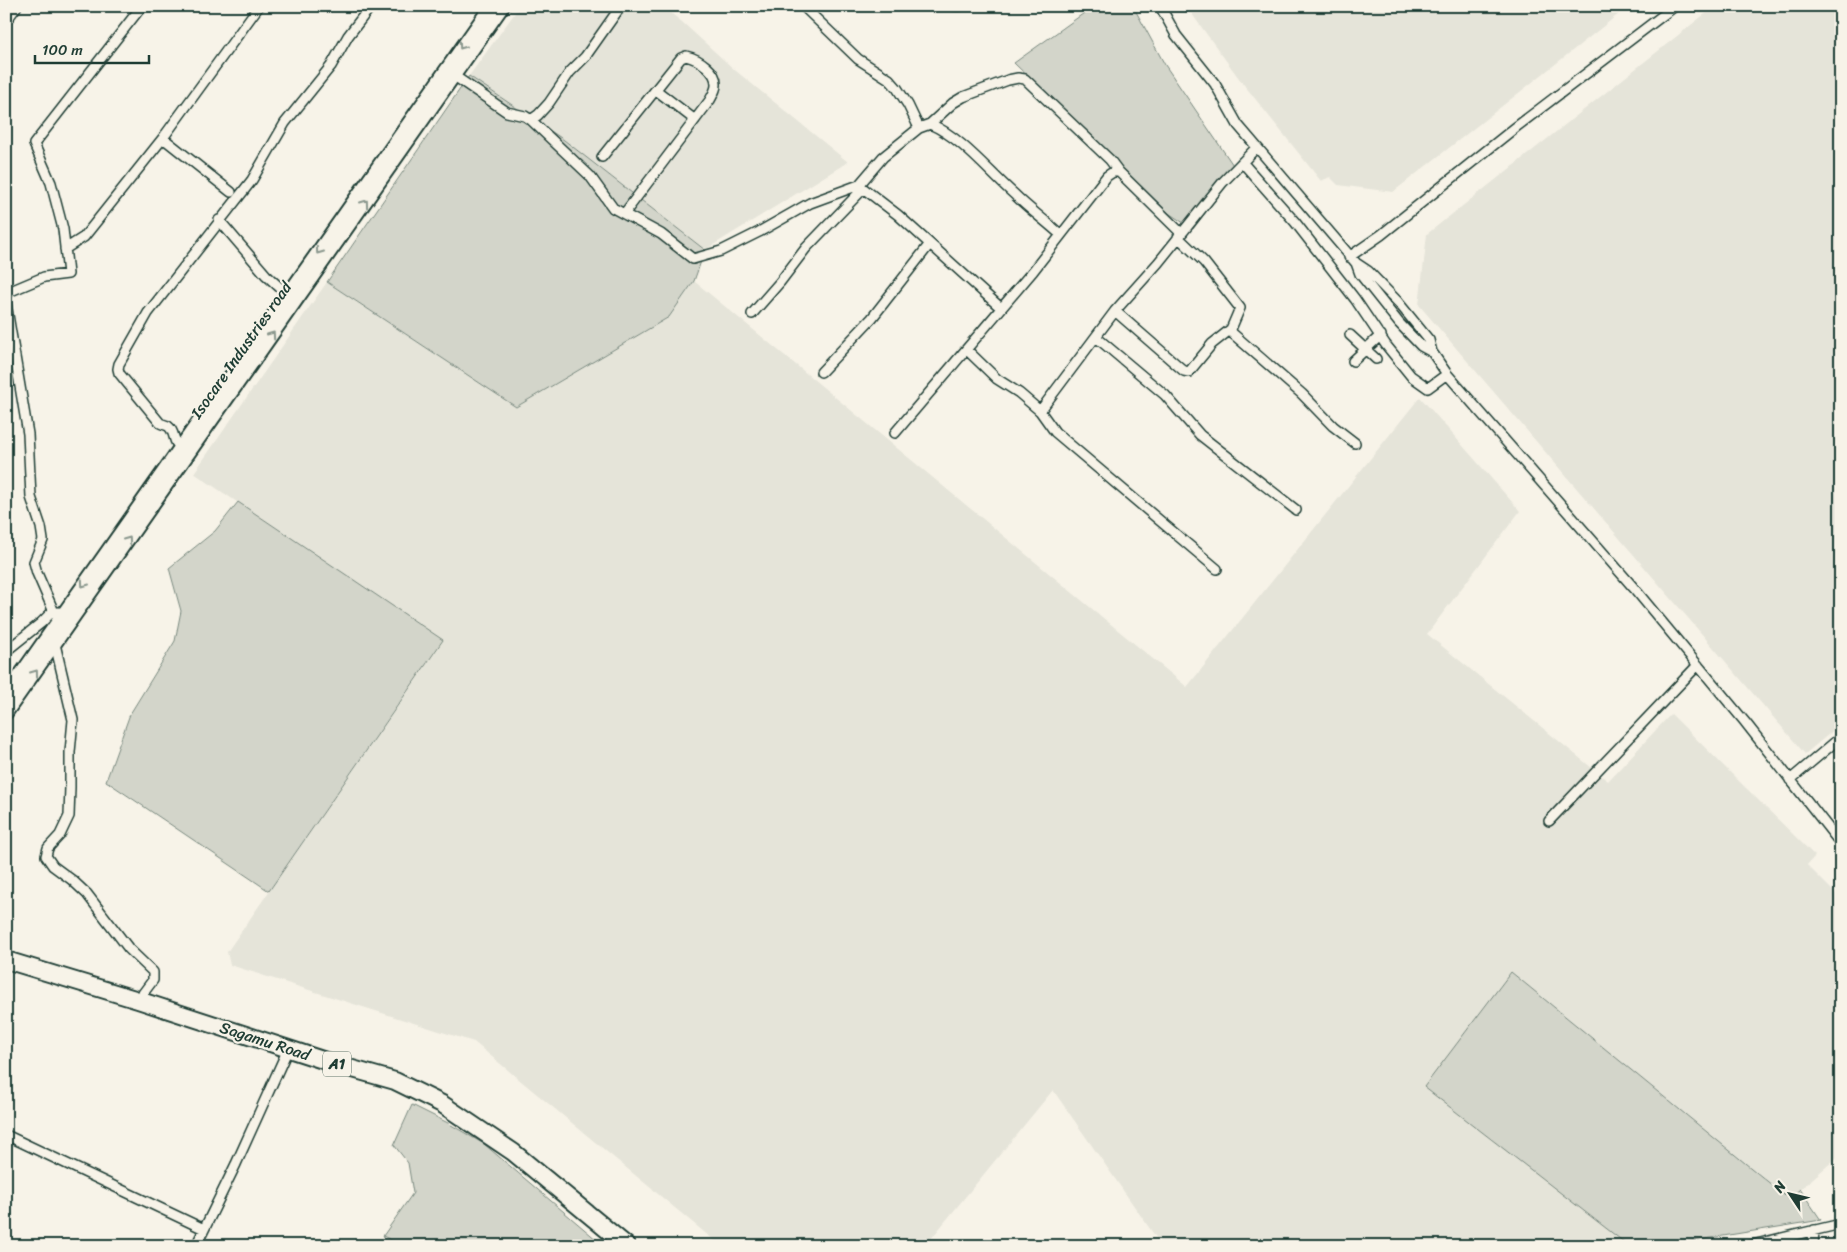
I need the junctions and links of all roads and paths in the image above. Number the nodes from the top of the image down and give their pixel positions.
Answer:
1 (17, 6) edge
2 (142, 6) edge
3 (259, 6) edge
4 (371, 6) edge
5 (491, 6) edge
6 (503, 6) edge
7 (621, 6) edge
8 (803, 6) edge
9 (1160, 6) edge
10 (1675, 6) edge
11 (6, 22) edge
12 (450, 73) junction
13 (656, 90) junction
14 (531, 120) junction
15 (695, 120) junction
16 (930, 124) junction
17 (919, 128) junction
18 (163, 138) junction
19 (1257, 147) junction
20 (602, 157) dead end
21 (1242, 162) junction
22 (1119, 172) junction
23 (861, 187) junction
24 (230, 192) dead end
25 (624, 214) junction
26 (218, 220) junction
27 (1062, 235) junction
28 (1180, 235) junction
29 (929, 245) junction
30 (65, 249) junction
31 (1352, 260) junction
32 (6, 293) edge
33 (288, 295) junction
34 (6, 303) edge
35 (1000, 308) junction
36 (1115, 311) junction
37 (752, 314) dead end
38 (1231, 329) junction
39 (1350, 335) dead end
40 (1381, 335) junction
41 (1096, 337) junction
42 (966, 350) junction
43 (1365, 350) junction
44 (1432, 352) junction
45 (1376, 359) dead end
46 (1353, 361) dead end
47 (821, 372) dead end
48 (1448, 374) junction
49 (1040, 410) junction
50 (895, 434) dead end
51 (1355, 443) dead end
52 (181, 447) junction
53 (170, 472) junction
54 (1296, 510) dead end
55 (1217, 569) dead end
56 (59, 612) junction
57 (55, 644) junction
58 (6, 650) edge
59 (1698, 665) junction
60 (6, 695) edge
61 (6, 713) edge
62 (1841, 737) edge
63 (1790, 780) junction
64 (1549, 821) dead end
65 (1841, 844) edge
66 (6, 960) edge
67 (138, 1000) junction
68 (288, 1049) junction
69 (6, 1135) edge
70 (1841, 1224) edge
71 (204, 1229) junction
72 (1814, 1230) junction
73 (196, 1246) edge
74 (627, 1246) edge
75 (1748, 1246) edge
76 (1813, 1246) edge

1 - 11 street
2 - 30 street
3 - 18 street
4 - 26 street
5 -> 12 street, Isocare Industries road
6 - 12 street, Isocare Industries road
7 - 14 street
8 - 17 street
9 - 19 street
10 - 31 street
12 - 14 street
12 -> 33 street, Isocare Industries road
53 -> 12 street, Isocare Industries road
13 - 15 street
13 - 15 street
13 - 20 street
14 - 25 street
15 - 25 street
16 - 17 street
16 - 22 street
16 - 27 street
17 - 23 street
18 - 24 street
18 - 30 street
19 - 21 street
19 - 31 street
21 - 28 street
21 - 40 street
22 - 27 street
22 - 28 street
23 - 25 street
23 - 29 street
23 - 37 street
26 - 33 street
26 - 52 street
27 - 35 street
28 - 36 street
28 - 38 street
29 - 35 street
29 - 47 street
30 - 32 street
31 - 44 street
31 - 44 street
33 - 52 street, Isocare Industries road
34 - 56 street
35 - 42 street
36 - 38 street
36 - 41 street
38 - 51 street
39 - 43 street
40 - 43 street
40 - 48 street
41 - 49 street
41 - 54 street
42 - 49 street
42 - 50 street
43 - 45 street
43 - 46 street
44 - 48 street
48 - 59 street
49 - 55 street
52 - 53 street, Isocare Industries road
53 -> 56 street, Isocare Industries road
57 -> 53 street, Isocare Industries road
56 - 58 street
56 - 60 street, Isocare Industries road
61 -> 57 street, Isocare Industries road
57 - 67 street
59 - 63 street
59 - 64 street
62 - 63 street
63 - 65 street
66 - 67 highway, Sagamu Road / A1
67 - 68 highway, Sagamu Road / A1
68 - 71 street
68 - 74 highway, Sagamu Road / A1
69 - 71 street
70 - 72 street
71 - 73 street
72 - 75 street
72 - 76 street

